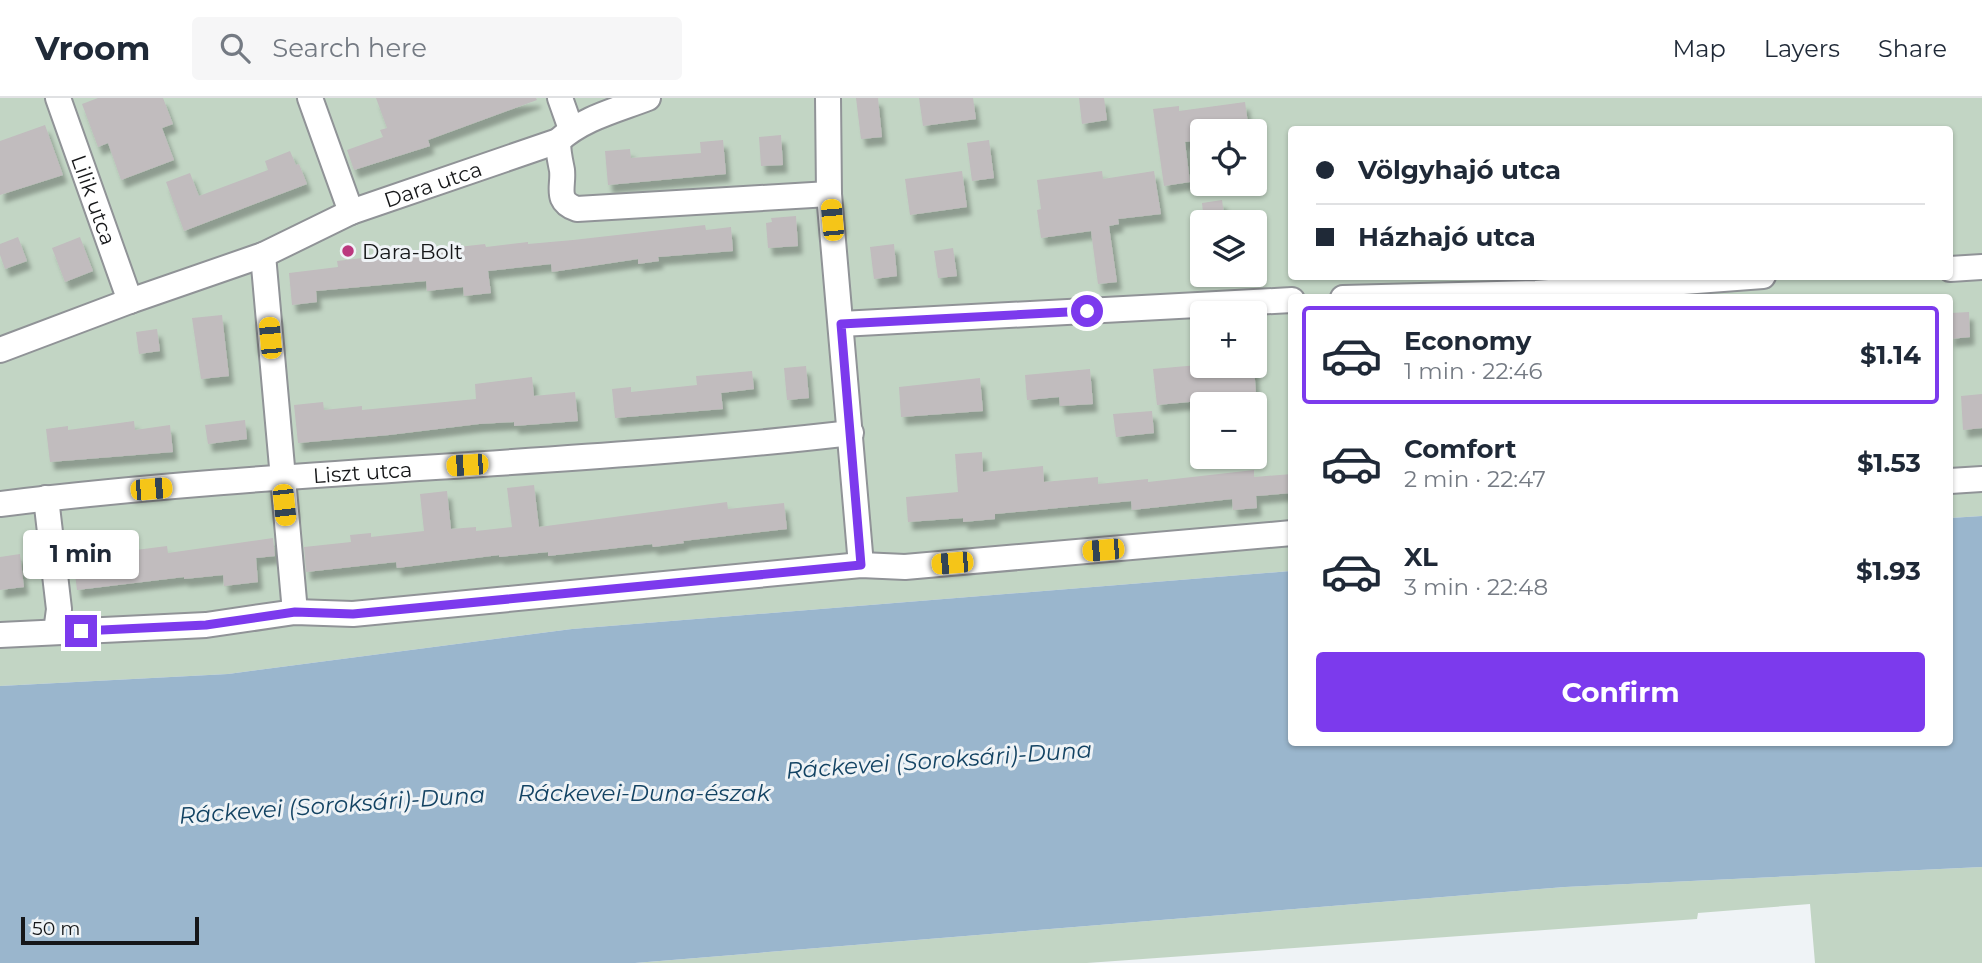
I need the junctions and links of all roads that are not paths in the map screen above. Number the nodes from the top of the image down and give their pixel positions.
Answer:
1 (58, 98) edge
2 (310, 98) edge
3 (560, 98) edge
4 (648, 98) edge
5 (828, 98) edge
6 (564, 135) junction
7 (829, 194) junction
8 (351, 212) junction
9 (263, 255) junction
10 (1982, 267) edge
11 (1953, 269) edge
12 (1710, 280) edge
13 (1497, 294) edge
14 (1288, 300) edge
15 (130, 301) junction
16 (841, 324) junction
17 (0, 350) edge
18 (851, 433) junction
19 (282, 478) junction
20 (1982, 478) edge
21 (1953, 481) edge
22 (46, 498) junction
23 (0, 503) edge
24 (1288, 533) edge
25 (861, 565) junction
26 (295, 612) junction
27 (56, 632) junction
28 (0, 635) edge

1 - 15 street, Lilik utca
2 - 8 street
3 - 6 street
4 - 6 street, Dara utca
5 - 7 street
6 - 7 street
6 - 8 street, Dara utca
7 - 16 street
8 - 9 street, Dara utca
9 - 15 street, Dara utca
9 - 19 street
10 - 11 street
12 - 13 street
14 - 16 street
15 - 17 street, Dara utca
16 - 18 street
18 - 19 street, Liszt utca
18 - 25 street
19 - 22 street, Liszt utca
19 - 26 street
20 - 21 street
22 - 23 street, Liszt utca
22 - 27 street
24 - 25 street
25 - 26 street
26 - 27 street
27 - 28 street

